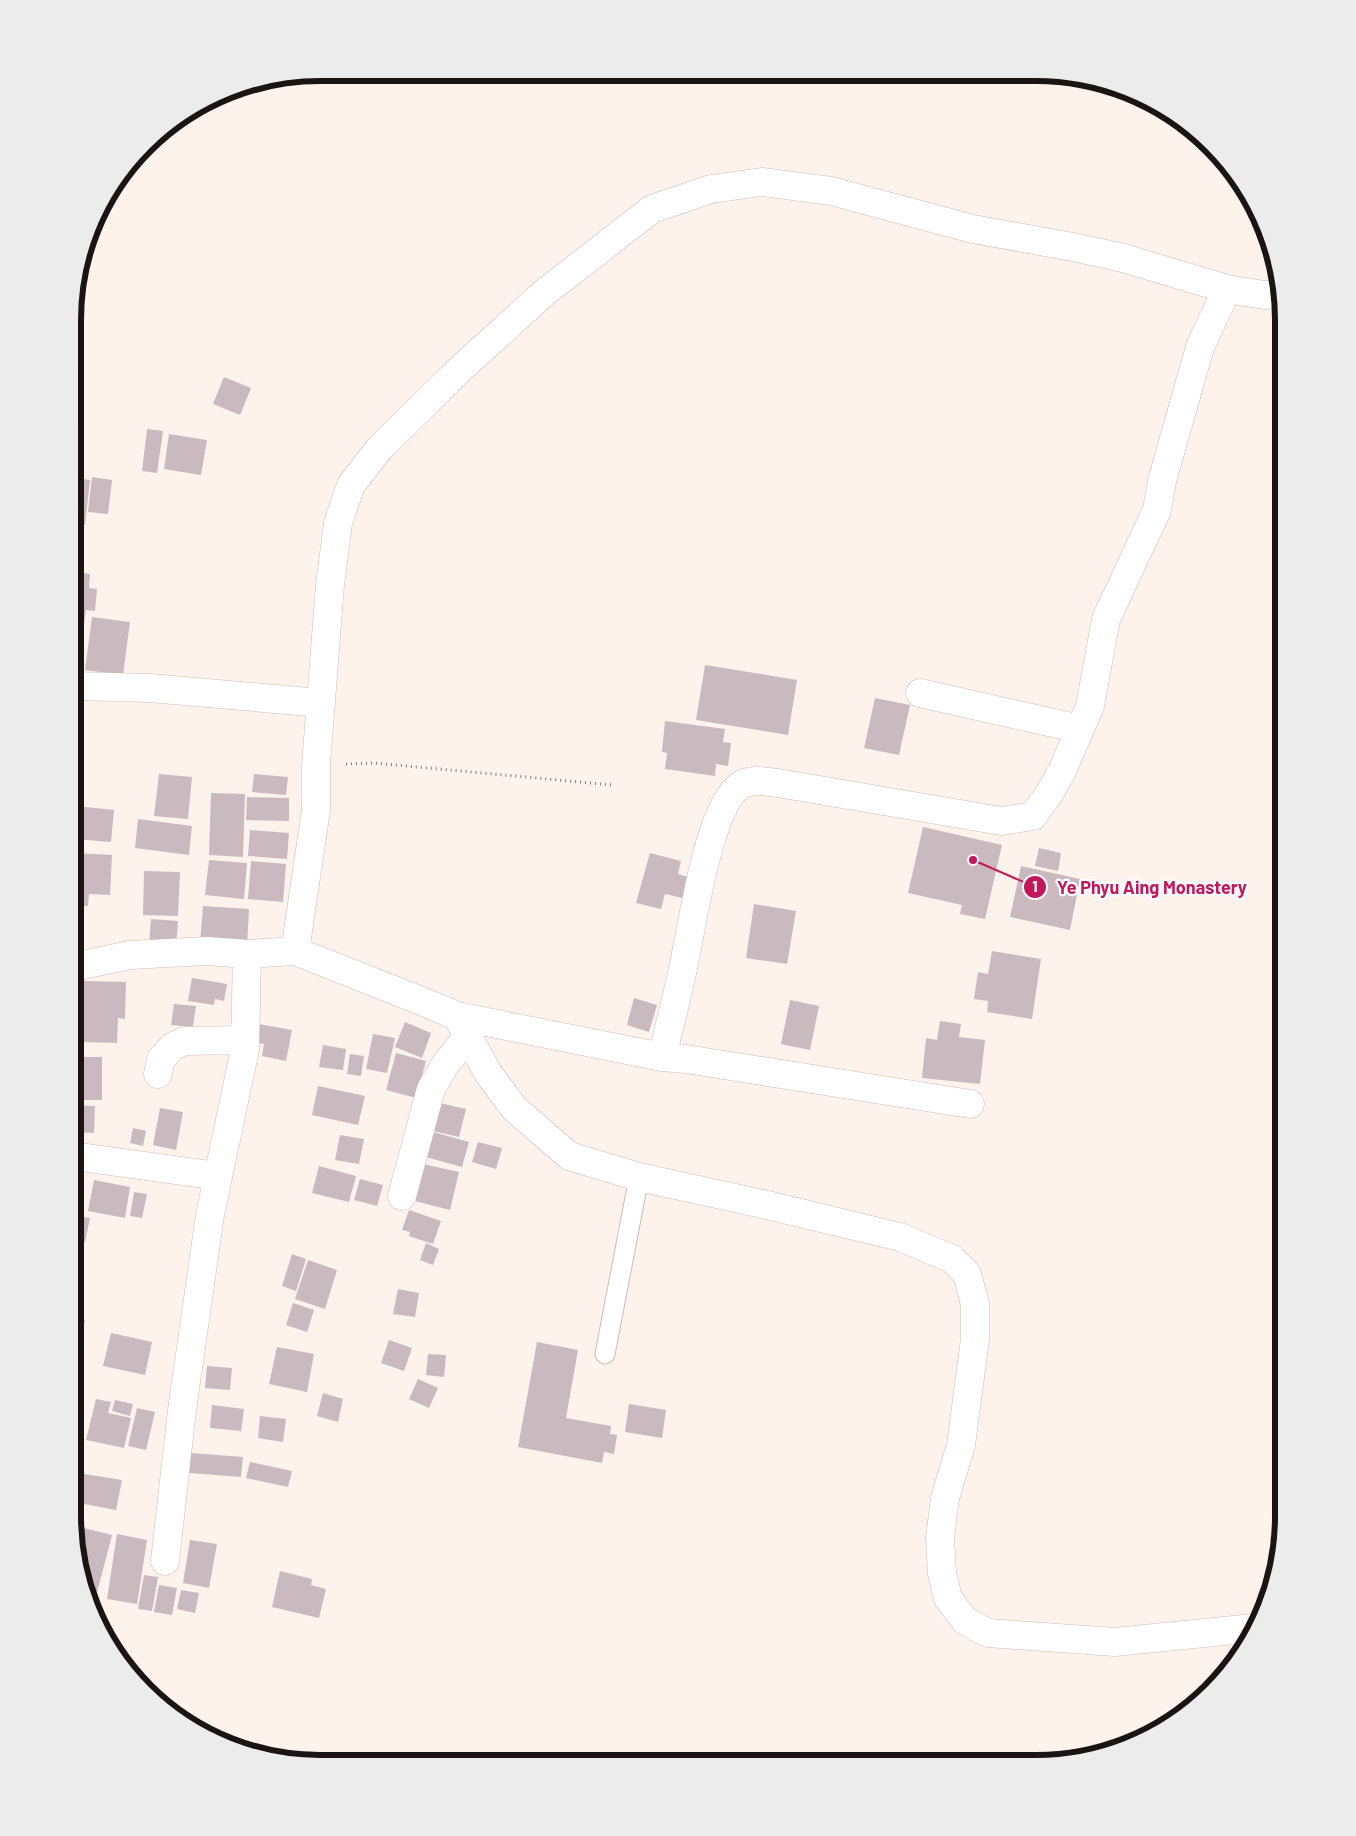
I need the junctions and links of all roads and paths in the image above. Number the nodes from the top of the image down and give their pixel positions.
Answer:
1 (1227, 289) junction
2 (1273, 294) edge
3 (81, 686) edge
4 (920, 694) dead end
5 (321, 703) junction
6 (1080, 729) junction
7 (316, 765) junction
8 (612, 785) dead end
9 (295, 951) junction
10 (247, 954) junction
11 (81, 966) edge
12 (462, 1026) junction
13 (245, 1040) junction
14 (662, 1057) junction
15 (158, 1074) dead end
16 (970, 1104) dead end
17 (81, 1157) edge
18 (218, 1176) junction
19 (639, 1177) junction
20 (402, 1196) dead end
21 (605, 1354) dead end
22 (165, 1561) dead end
23 (1246, 1629) edge

1 - 2 street
1 - 5 street
1 - 6 street
3 - 5 street
4 - 6 street
5 - 7 street
6 - 14 street
7 - 8 path
7 - 9 street
9 - 10 street
9 - 12 street
10 - 11 street
10 - 13 street
12 - 14 street
12 - 19 street
12 - 20 street
13 - 15 street
13 - 18 street
14 - 16 street
17 - 18 street
18 - 22 street
19 - 21 lane
19 - 23 street

